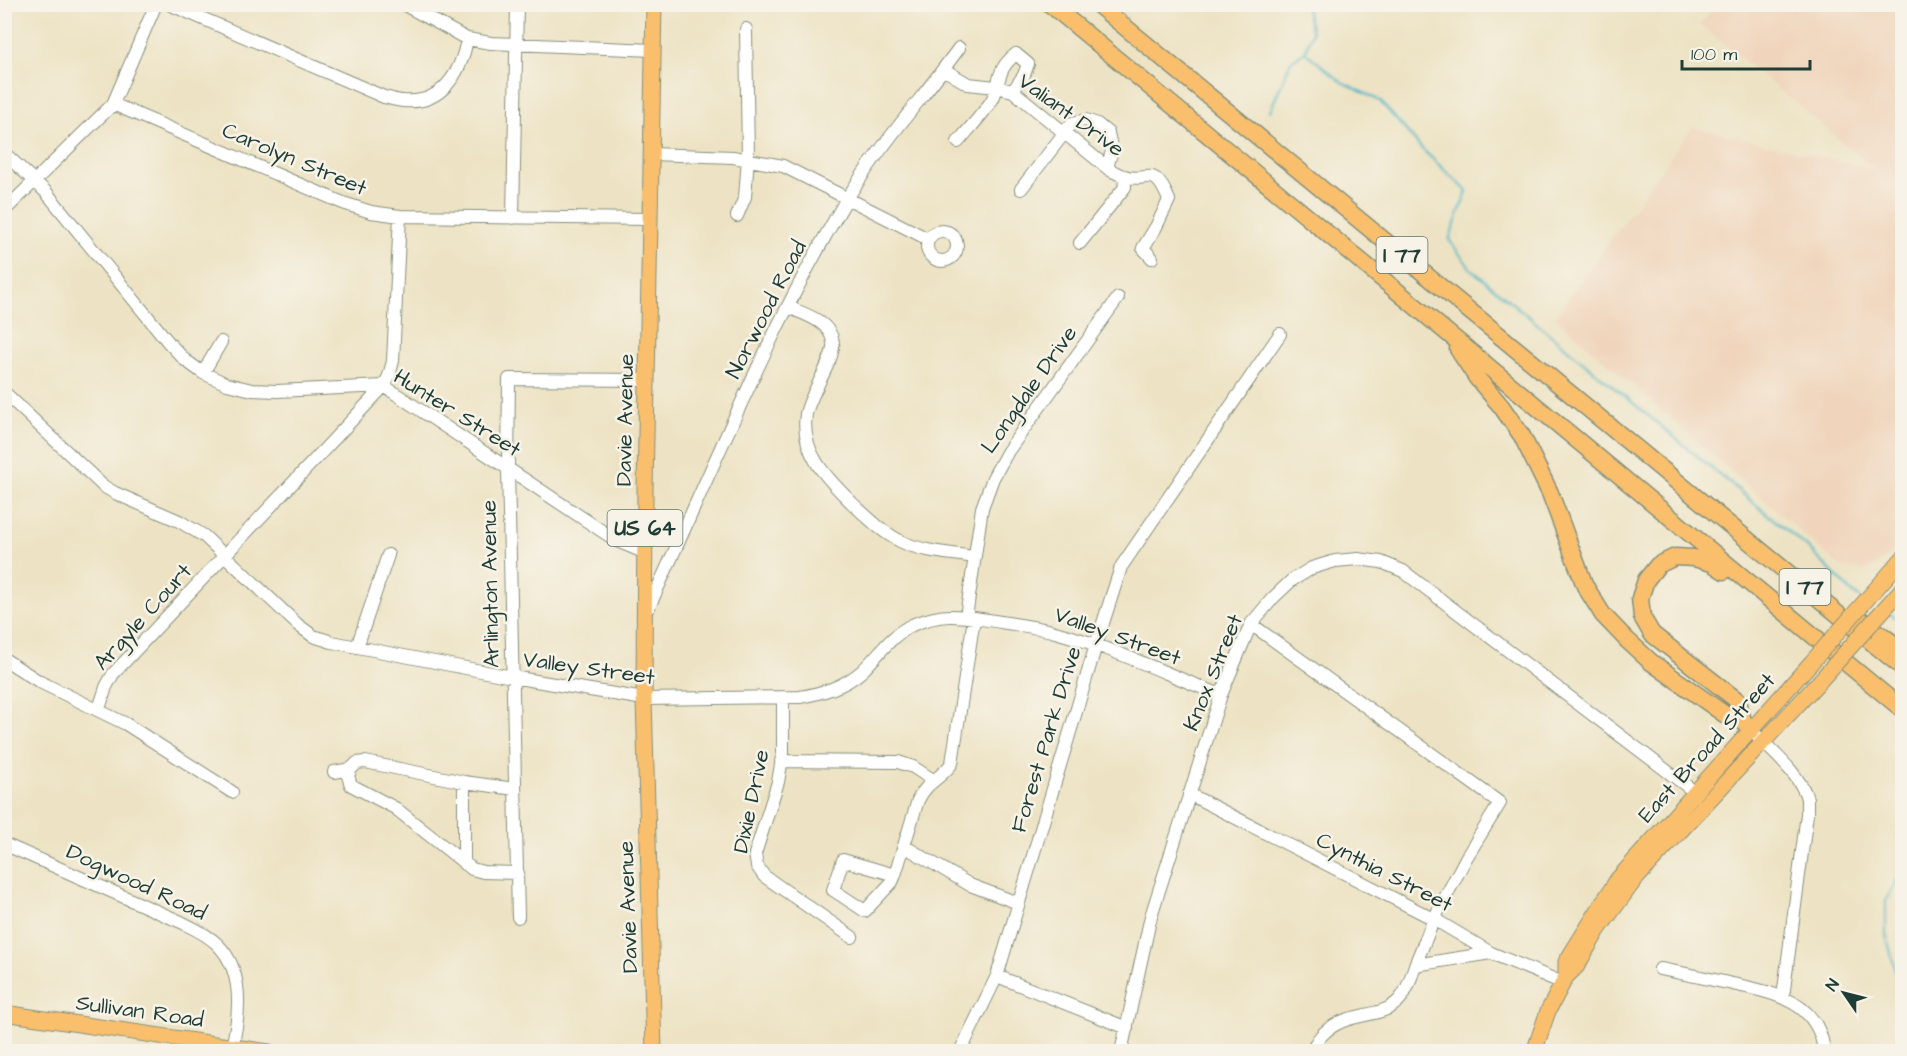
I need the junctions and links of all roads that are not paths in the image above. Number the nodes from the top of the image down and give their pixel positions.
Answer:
1 (156, 4) edge
2 (169, 4) edge
3 (517, 4) edge
4 (654, 4) edge
5 (1050, 4) edge
6 (1096, 4) edge
7 (408, 6) edge
8 (746, 29) dead end
9 (467, 39) junction
10 (516, 44) junction
11 (958, 48) dead end
12 (653, 50) junction
13 (943, 69) junction
14 (996, 87) junction
15 (1013, 91) junction
16 (112, 104) junction
17 (1064, 132) junction
18 (958, 142) dead end
19 (4, 153) edge
20 (651, 154) junction
21 (748, 159) junction
22 (1107, 167) junction
23 (1124, 177) junction
24 (34, 181) junction
25 (1021, 189) dead end
26 (847, 199) junction
27 (4, 211) edge
28 (400, 216) junction
29 (737, 216) dead end
30 (513, 218) junction
31 (650, 219) junction
32 (928, 239) dead end
33 (1080, 243) dead end
34 (1152, 258) dead end
35 (1118, 298) dead end
36 (788, 307) junction
37 (1448, 333) junction
38 (1280, 334) dead end
39 (221, 342) dead end
40 (203, 373) junction
41 (647, 380) junction
42 (384, 386) junction
43 (4, 392) edge
44 (508, 469) junction
45 (1707, 506) junction
46 (644, 551) junction
47 (388, 555) dead end
48 (226, 556) junction
49 (974, 556) junction
50 (1902, 559) edge
51 (1902, 589) edge
52 (645, 607) junction
53 (970, 617) junction
54 (1251, 624) junction
55 (1096, 645) junction
56 (357, 647) junction
57 (1902, 650) edge
58 (4, 659) edge
59 (1902, 667) edge
60 (512, 677) junction
61 (1870, 682) junction
62 (1221, 695) junction
63 (783, 697) junction
64 (644, 699) junction
65 (99, 709) junction
66 (1902, 709) edge
67 (1753, 731) junction
68 (782, 762) junction
69 (351, 769) junction
70 (334, 772) dead end
71 (933, 780) junction
72 (464, 782) junction
73 (515, 789) junction
74 (232, 792) dead end
75 (1696, 793) junction
76 (1189, 794) junction
77 (4, 844) edge
78 (904, 846) junction
79 (464, 864) junction
80 (518, 873) junction
81 (895, 875) junction
82 (1018, 903) junction
83 (519, 917) dead end
84 (1434, 919) junction
85 (852, 937) dead end
86 (1491, 953) junction
87 (1415, 965) junction
88 (1660, 969) dead end
89 (997, 976) junction
90 (1564, 980) junction
91 (1783, 997) junction
92 (4, 1013) edge
93 (1127, 1028) junction
94 (231, 1047) junction
95 (269, 1052) edge
96 (654, 1052) edge
97 (960, 1052) edge
98 (1121, 1052) edge
99 (1312, 1052) edge
100 (1533, 1052) edge
101 (1824, 1052) edge

1 - 16 street
2 - 9 street
3 - 10 street
4 - 12 main road, Davie Avenue / US 64
5 - 37 highway, I 77
6 - 45 highway, I 77
7 - 9 street
8 - 21 street
9 - 10 street
10 - 12 street
10 - 30 street
11 - 13 street, Norwood Road
12 - 20 main road, Davie Avenue / US 64
13 - 14 street, Valiant Drive
13 - 26 street, Norwood Road
14 - 15 street, Valiant Drive
14 - 15 street
14 - 18 street
15 - 17 street, Valiant Drive
16 - 24 street
16 - 28 street, Carolyn Street
17 - 22 street, Valiant Drive
17 - 22 street
17 - 25 street
19 - 24 street, Hunter Street
20 - 21 street
20 - 31 main road, Davie Avenue / US 64
21 - 26 street
21 - 29 street
22 - 23 street, Valiant Drive
23 - 33 street
23 - 34 street, Valiant Drive
24 - 27 street
24 - 40 street, Hunter Street
26 - 32 street
26 - 36 street, Norwood Road
28 - 30 street, Carolyn Street
28 - 42 street
30 - 31 street, Carolyn Street
31 - 41 main road, Davie Avenue / US 64
35 - 49 street, Longdale Drive
36 - 49 street
36 - 52 street, Norwood Road
37 - 61 highway, I 77
37 - 67 highway
38 - 55 street, Forest Park Drive
39 - 40 street
40 - 42 street, Hunter Street
41 - 44 street, Arlington Avenue
41 - 46 main road, Davie Avenue / US 64
42 - 44 street, Hunter Street
42 - 48 street, Argyle Court
43 - 48 street, Valley Street
44 - 46 street, Hunter Street
44 - 60 street, Arlington Avenue
45 - 57 highway
45 - 59 highway, I 77
46 - 52 main road, Davie Avenue / US 64
47 - 56 street
48 - 56 street, Valley Street
48 - 65 street, Argyle Court
49 - 53 street, Longdale Drive
50 - 67 main road, East Broad Street, bridge
51 - 67 main road, East Broad Street, bridge
52 - 64 main road, Davie Avenue / US 64
53 - 55 street, Valley Street
53 - 63 street, Valley Street
53 - 71 street, Longdale Drive
54 - 62 street, Knox Street
54 - 75 street, Knox Street
54 - 84 street
55 - 62 street, Valley Street
55 - 82 street, Forest Park Drive
56 - 60 street, Valley Street
58 - 65 street
60 - 64 street, Valley Street
60 - 73 street, Arlington Avenue
61 - 66 highway, I 77
61 - 67 highway
62 - 76 street, Knox Street
63 - 64 street, Valley Street
63 - 68 street, Dixie Drive
64 - 96 main road, Davie Avenue / US 64
65 - 74 street
67 - 75 main road, East Broad Street
67 - 90 main road, East Broad Street
67 - 91 street
68 - 71 street
68 - 85 street, Dixie Drive
69 - 70 street
69 - 72 street
69 - 79 street
71 - 78 street, Longdale Drive
72 - 73 street
72 - 79 street
73 - 80 street, Arlington Avenue
75 - 90 main road, East Broad Street
76 - 84 street, Cynthia Street
76 - 93 street, Knox Street
77 - 94 street, Dogwood Road
78 - 81 street, Longdale Drive
78 - 82 street
79 - 80 street
80 - 83 street, Arlington Avenue
81 - 81 street
82 - 89 street, Forest Park Drive
84 - 86 street, Cynthia Street
84 - 87 street
86 - 87 street
86 - 90 street, Cynthia Street
87 - 99 street
88 - 91 street
89 - 93 street
89 - 97 street, Forest Park Drive
90 - 100 main road, East Broad Street
91 - 101 street
92 - 94 main road, Sullivan Road
93 - 98 street, Knox Street
94 - 95 main road, Sullivan Road

